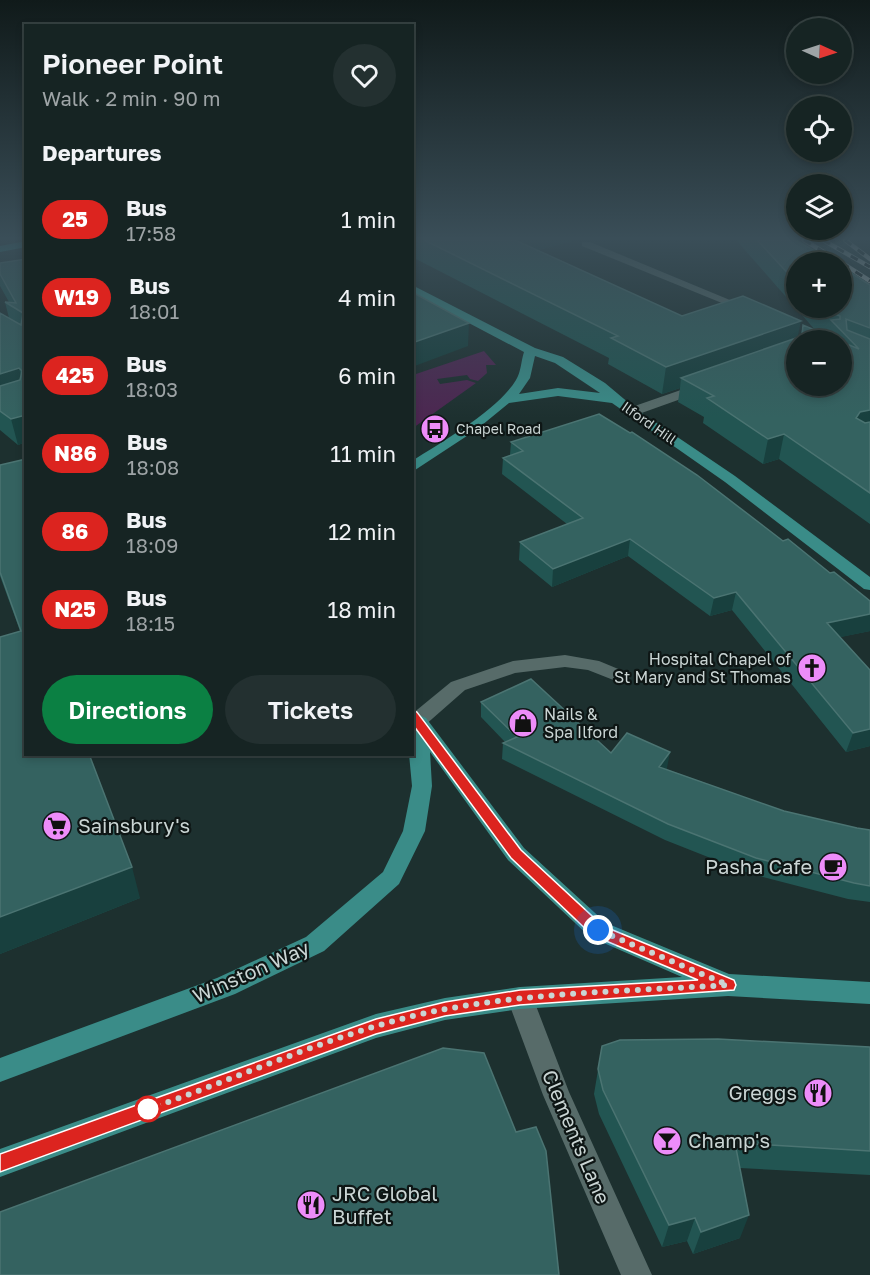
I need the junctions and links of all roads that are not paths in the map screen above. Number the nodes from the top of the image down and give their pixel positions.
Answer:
1 (434, 300) edge
2 (724, 300) edge
3 (758, 313) edge
4 (531, 351) junction
5 (718, 381) edge
6 (506, 400) junction
7 (617, 401) junction
8 (631, 412) junction
9 (414, 467) edge
10 (870, 585) edge
11 (621, 677) dead end
12 (415, 718) edge
13 (728, 985) junction
14 (870, 993) edge
15 (520, 998) junction
16 (0, 1070) edge
17 (0, 1163) edge
18 (637, 1275) edge

1 - 4 main road, Ilford Hill
2 - 3 street
4 - 6 main road
4 - 7 main road, Ilford Hill
5 - 8 street
6 - 7 main road
6 - 9 main road
7 - 8 main road, Ilford Hill
8 - 10 main road, Ilford Hill
11 - 12 street
12 - 13 main road
12 - 16 main road, Winston Way
13 - 14 main road
13 - 15 main road
15 - 17 main road
15 - 18 street, Clements Lane

